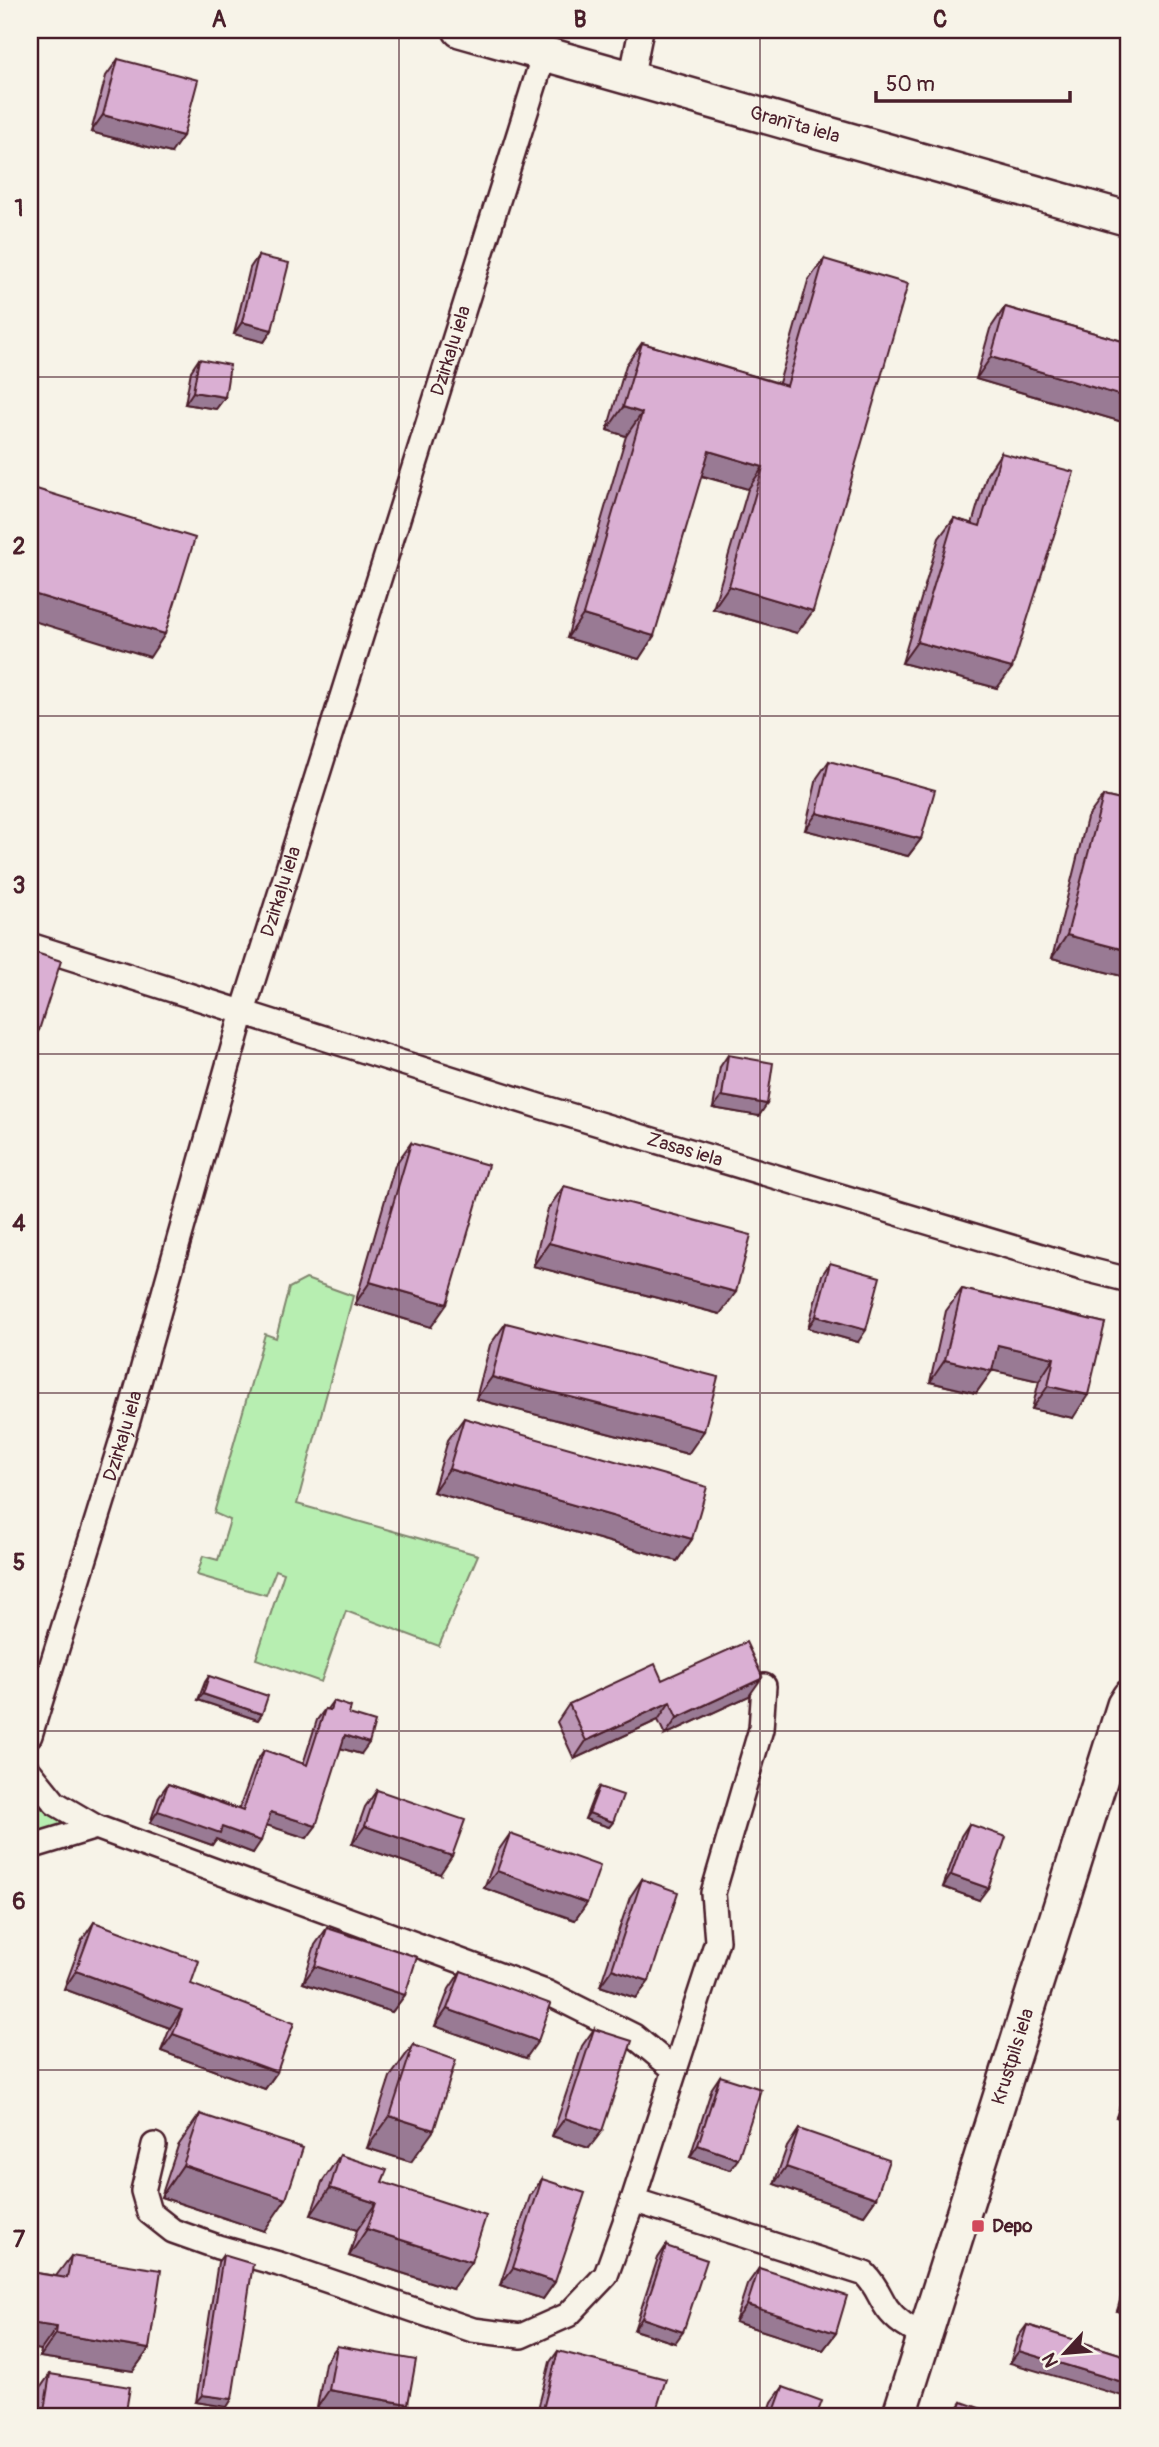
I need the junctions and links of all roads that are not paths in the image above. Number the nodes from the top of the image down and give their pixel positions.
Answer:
1 (460, 30) edge
2 (641, 30) edge
3 (544, 54) junction
4 (631, 79) junction
5 (1129, 219) edge
6 (30, 945) edge
7 (243, 1012) junction
8 (1129, 1280) edge
9 (764, 1686) edge
10 (1129, 1697) edge
11 (30, 1735) edge
12 (30, 1772) edge
13 (96, 1828) junction
14 (30, 1847) edge
15 (675, 2070) junction
16 (154, 2145) dead end
17 (633, 2200) junction
18 (924, 2336) junction
19 (900, 2417) edge

1 - 3 main road, Granīta iela
2 - 4 street
3 - 4 main road, Granīta iela
3 - 7 street, Dzirkaļu iela
4 - 5 main road, Granīta iela
6 - 7 street, Zasas iela
7 - 8 street, Zasas iela
7 - 11 street, Dzirkaļu iela
9 - 15 street
10 - 18 main road, Krustpils iela
12 - 13 street
13 - 14 street
13 - 15 street
15 - 17 street
16 - 17 street
17 - 18 street
18 - 19 main road, Krustpils iela

